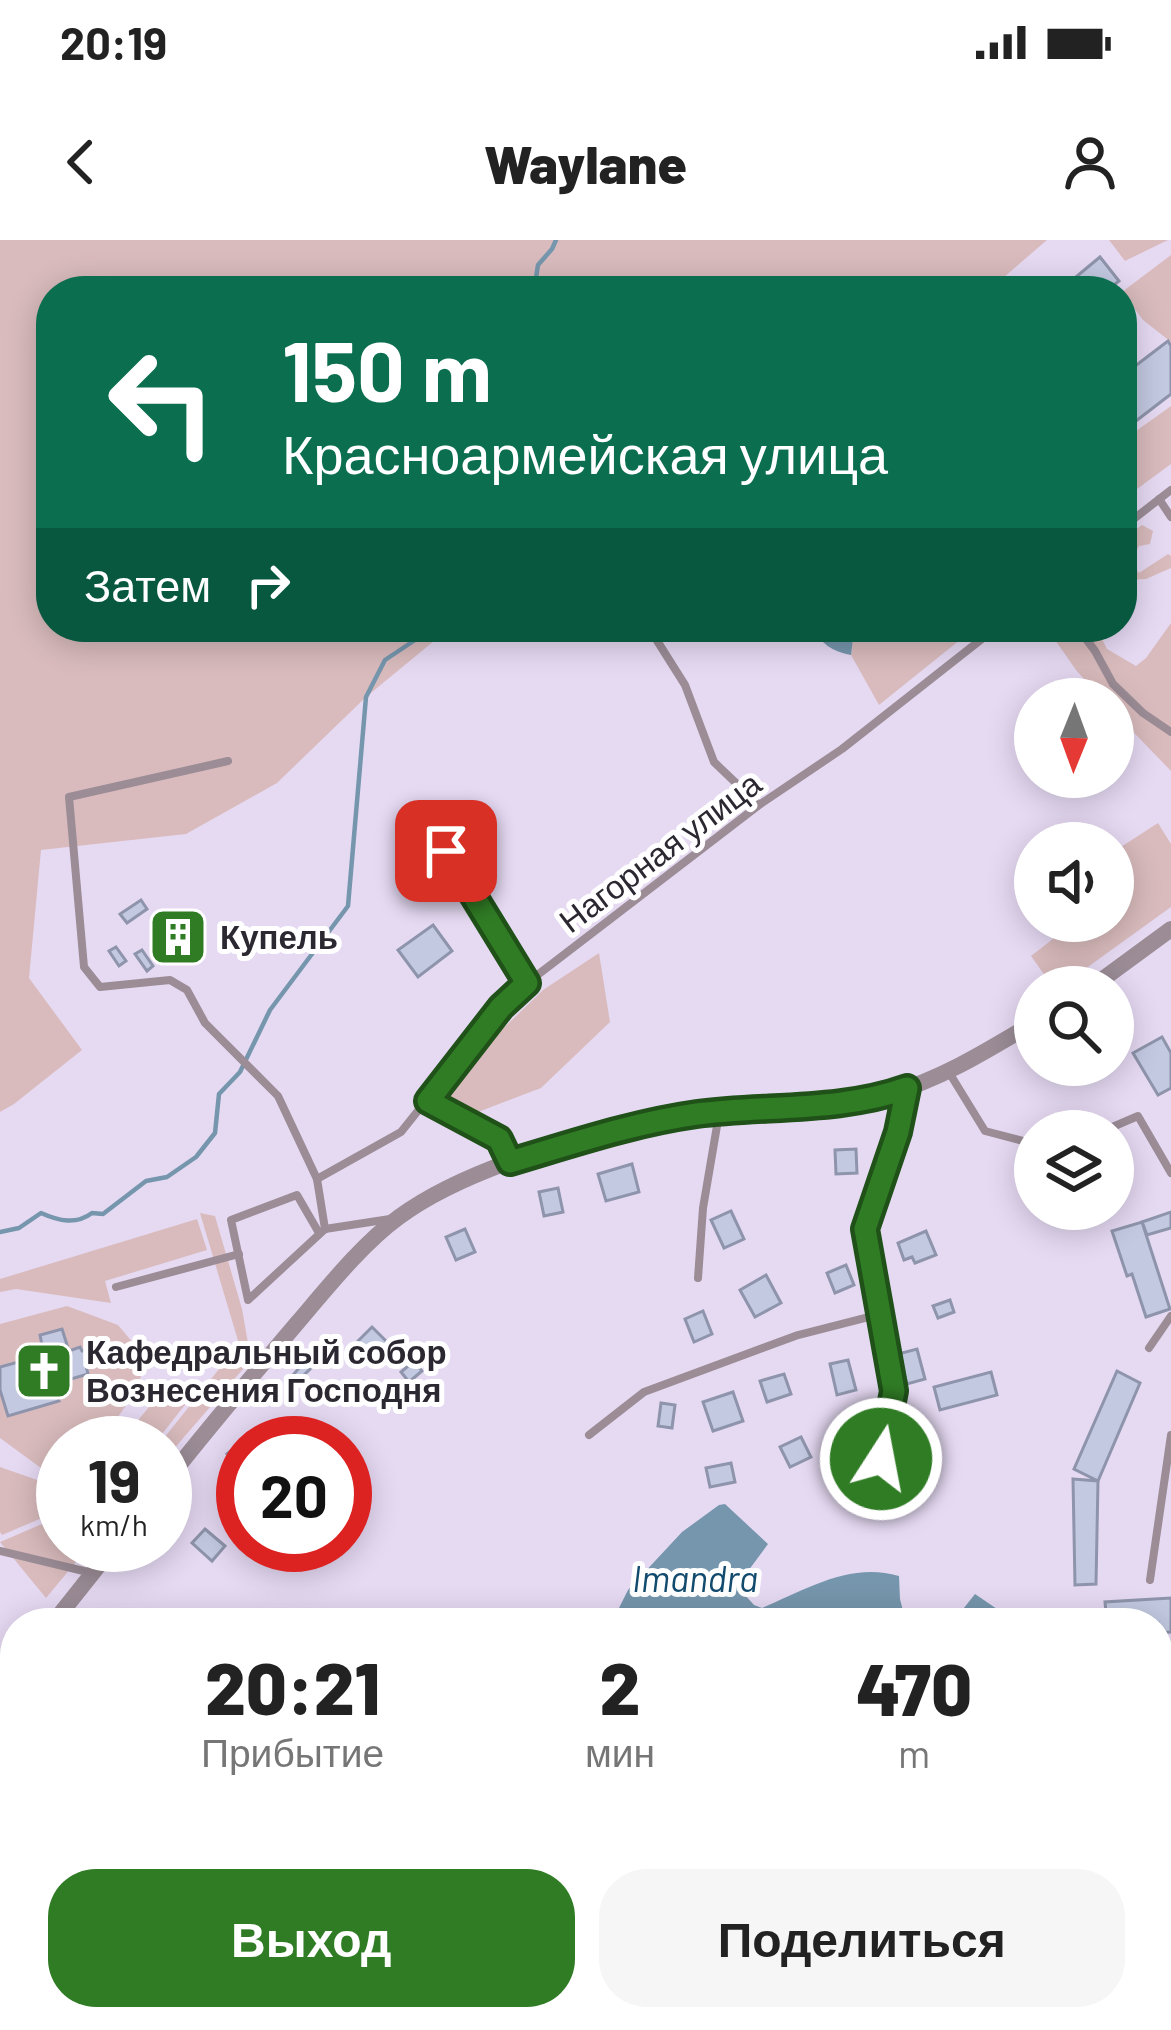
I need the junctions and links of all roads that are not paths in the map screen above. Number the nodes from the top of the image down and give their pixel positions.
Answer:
1 (1171, 490) edge
2 (1159, 499) junction
3 (1137, 516) edge
4 (1171, 517) edge
5 (657, 642) edge
6 (978, 642) edge
7 (1089, 642) edge
8 (1171, 732) edge
9 (228, 761) dead end
10 (759, 805) junction
11 (446, 851) dead end
12 (1171, 929) edge
13 (1121, 966) edge
14 (527, 983) junction
15 (1014, 1034) edge
16 (950, 1072) junction
17 (907, 1088) junction
18 (428, 1101) junction
19 (719, 1113) junction
20 (1134, 1118) edge
21 (1014, 1139) edge
22 (510, 1162) junction
23 (1171, 1173) edge
24 (317, 1179) junction
25 (398, 1218) junction
26 (322, 1231) junction
27 (239, 1254) junction
28 (698, 1278) dead end
29 (116, 1287) dead end
30 (880, 1314) junction
31 (1171, 1316) edge
32 (1149, 1348) dead end
33 (589, 1435) dead end
34 (1171, 1435) edge
35 (192, 1450) edge
36 (875, 1493) dead end
37 (0, 1551) edge
38 (93, 1573) joint
39 (1150, 1580) dead end
40 (64, 1608) edge

1 - 2 lane
2 - 3 lane
2 - 4 lane
5 - 10 lane
6 - 10 lane, Нагорная улица
7 - 8 lane
9 - 24 lane
10 - 14 lane, Нагорная улица
11 - 14 lane
12 - 13 street
14 - 18 lane, Нагорная улица
15 - 16 street
16 - 17 street
16 - 21 lane
17 - 19 street
17 - 30 lane
18 - 22 lane
18 - 24 lane, Нагорная улица
19 - 22 street
19 - 28 lane
20 - 23 lane
22 - 25 street
24 - 26 lane
25 - 26 lane
25 - 35 street
26 - 27 lane
26 - 27 lane
27 - 29 lane
30 - 33 lane
30 - 36 lane
31 - 32 lane
34 - 39 lane
37 - 38 lane
38 - 40 street

